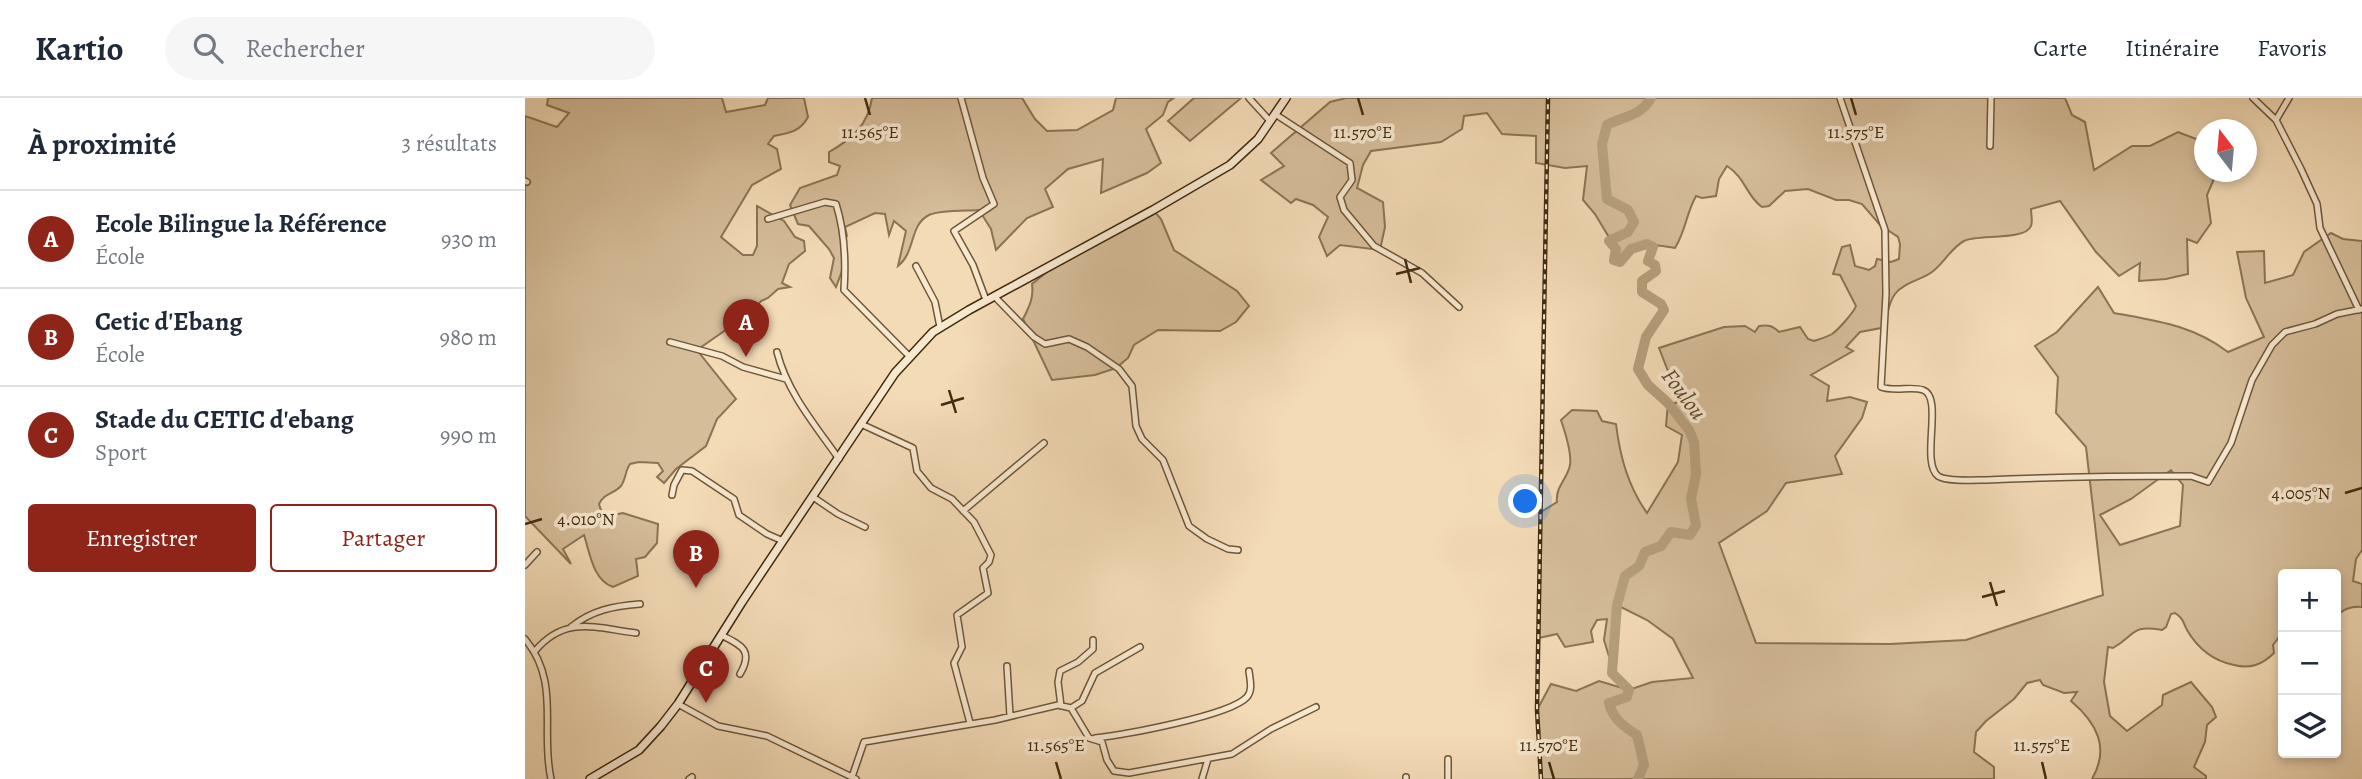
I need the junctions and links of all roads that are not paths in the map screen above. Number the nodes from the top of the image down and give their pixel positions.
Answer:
1 (961, 98) edge
2 (1249, 98) edge
3 (1286, 98) edge
4 (1840, 98) edge
5 (1991, 98) edge
6 (2253, 98) edge
7 (2289, 98) edge
8 (1273, 118) junction
9 (2276, 120) junction
10 (1990, 146) dead end
11 (768, 219) dead end
12 (916, 266) dead end
13 (994, 296) junction
14 (986, 300) junction
15 (1459, 307) dead end
16 (2360, 309) edge
17 (940, 327) junction
18 (670, 342) dead end
19 (777, 352) dead end
20 (909, 356) junction
21 (786, 379) junction
22 (861, 424) junction
23 (1044, 443) dead end
24 (839, 459) junction
25 (672, 495) dead end
26 (813, 497) junction
27 (963, 511) junction
28 (865, 527) dead end
29 (783, 541) junction
30 (1238, 550) dead end
31 (537, 552) dead end
32 (525, 565) edge
33 (640, 604) dead end
34 (571, 627) junction
35 (636, 633) dead end
36 (721, 635) junction
37 (525, 639) edge
38 (1093, 640) dead end
39 (1140, 647) dead end
40 (535, 651) junction
41 (1007, 666) dead end
42 (1249, 671) dead end
43 (740, 674) dead end
44 (678, 704) junction
45 (1061, 706) junction
46 (1316, 706) dead end
47 (1071, 708) junction
48 (1010, 716) junction
49 (969, 723) junction
50 (1091, 738) junction
51 (1208, 759) junction
52 (1448, 759) dead end
53 (593, 778) edge
54 (854, 778) edge
55 (551, 779) edge
56 (1202, 779) edge
57 (1448, 779) edge

1 - 14 street
2 - 8 street
3 - 8 street
4 - 16 street
5 - 10 street
6 - 9 street
7 - 9 street
8 - 13 street
8 - 15 street
9 - 16 street
11 - 20 street
12 - 17 street
13 - 14 street
13 - 30 street
14 - 17 street
17 - 20 street
18 - 21 street
19 - 21 street
20 - 22 street
21 - 24 street
22 - 24 street
22 - 27 street
23 - 27 street
24 - 26 street
25 - 29 street
26 - 28 street
26 - 29 street
27 - 49 street
29 - 36 street
31 - 32 street
33 - 34 street
34 - 35 street
34 - 40 street
36 - 43 street
36 - 44 street
37 - 40 street
38 - 45 street
39 - 47 street
40 - 55 street
41 - 48 street
42 - 50 street
44 - 53 street
44 - 54 street
45 - 47 street
45 - 48 street
46 - 51 street
47 - 50 street
48 - 49 street
49 - 54 street
50 - 51 street
51 - 56 street
52 - 57 street

